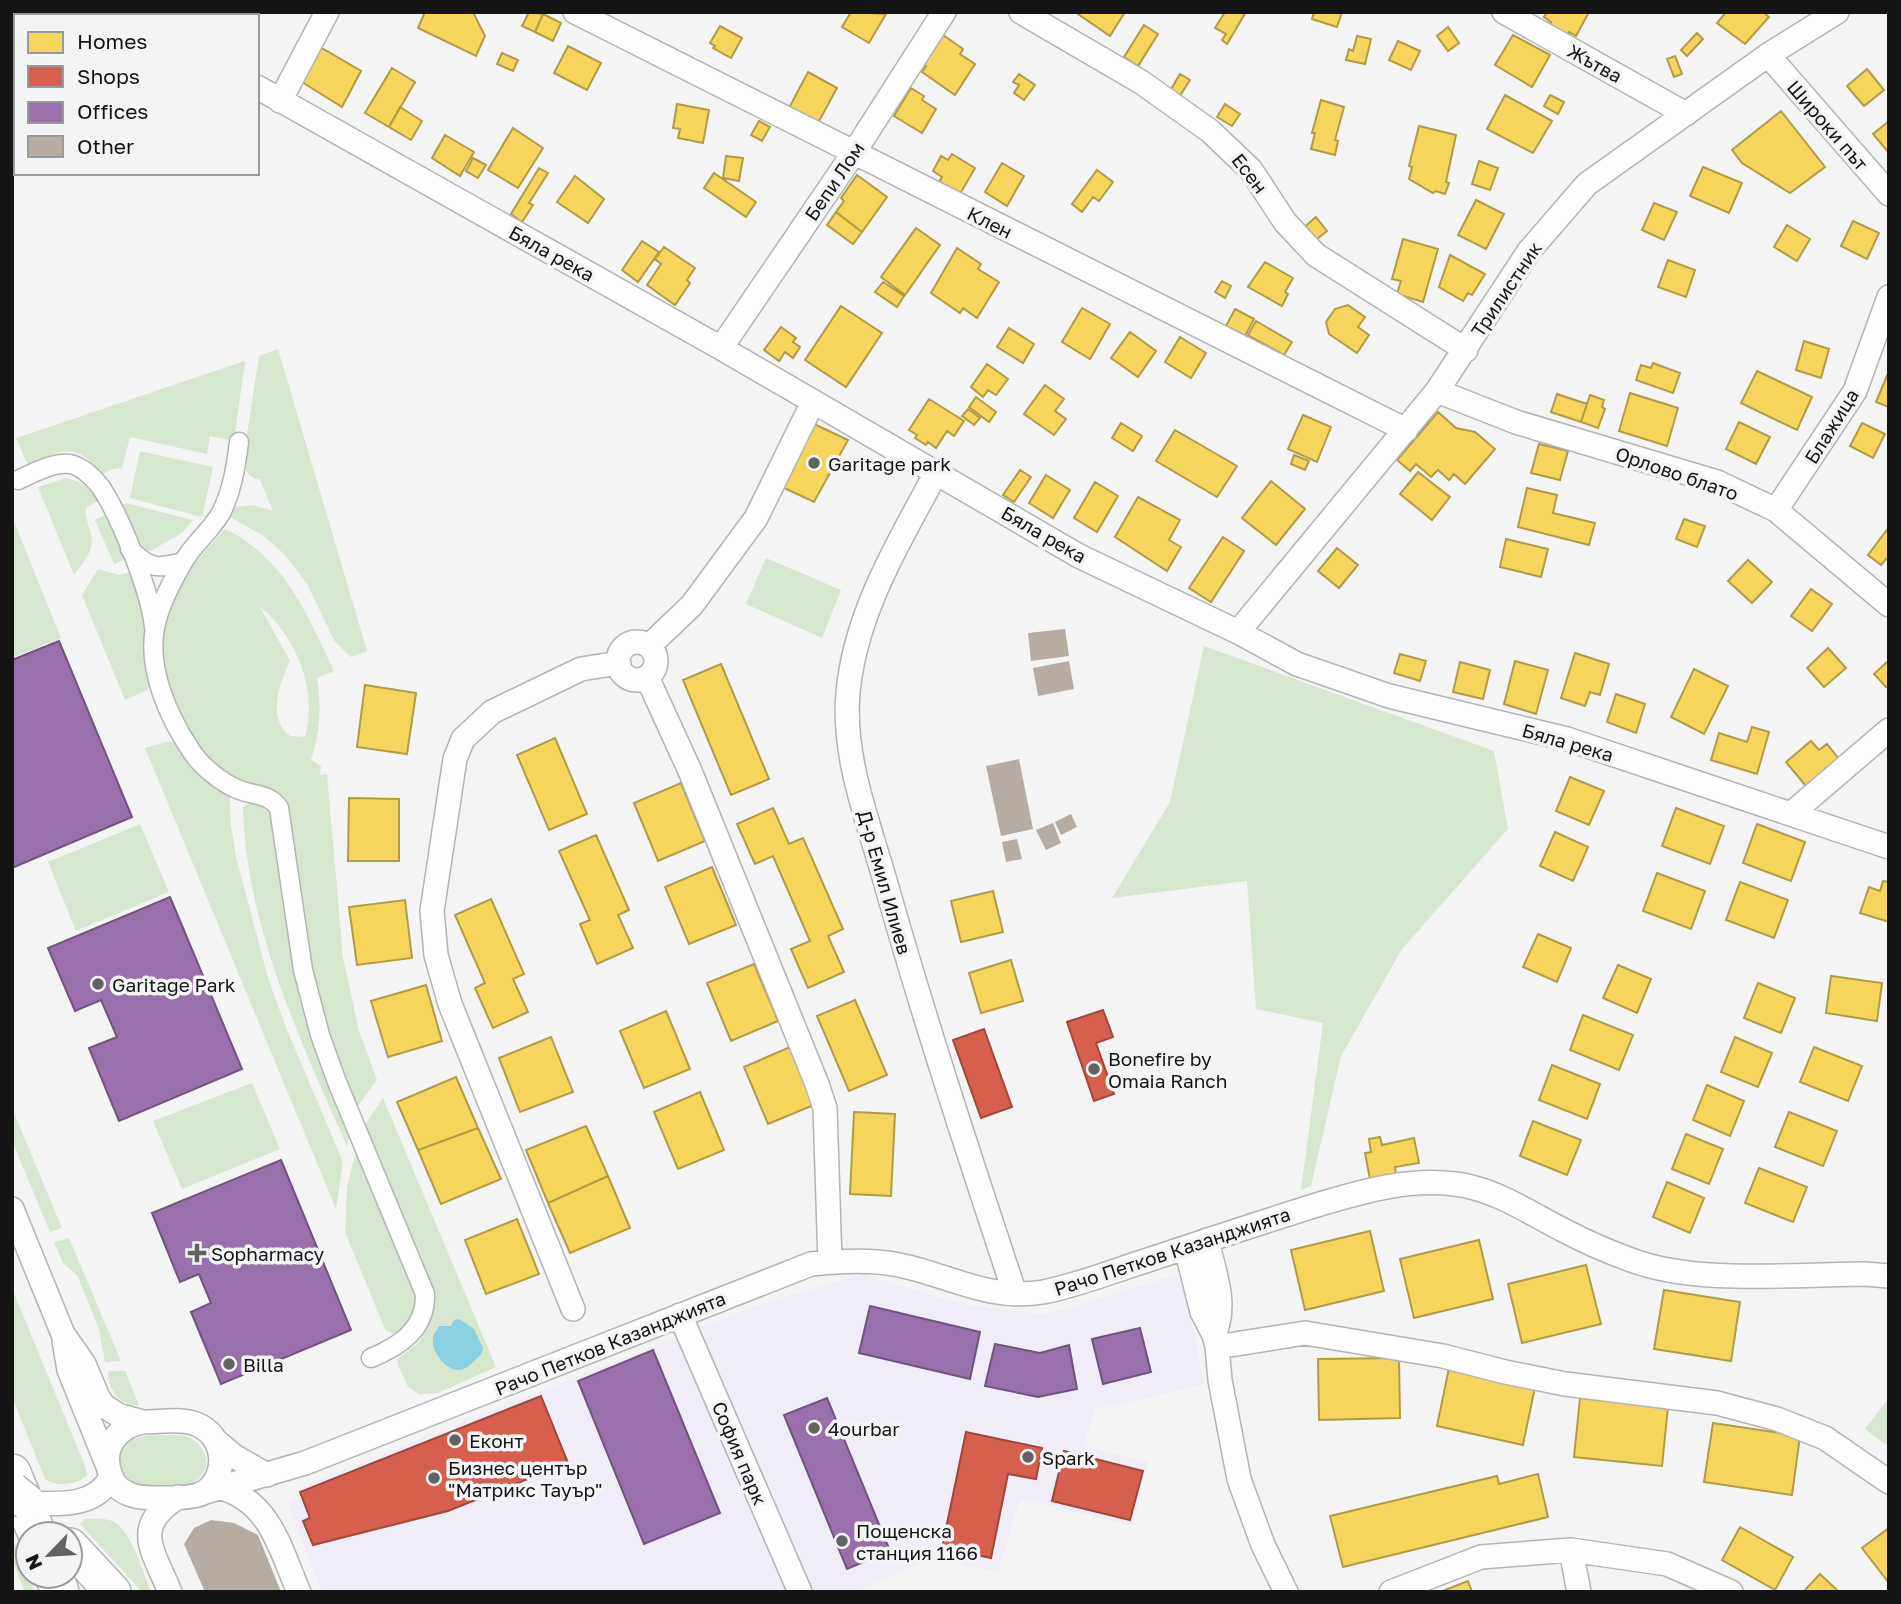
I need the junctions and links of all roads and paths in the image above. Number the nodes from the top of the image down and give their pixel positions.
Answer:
1 (327, 12) edge
2 (575, 12) edge
3 (944, 12) edge
4 (1021, 12) edge
5 (1504, 12) edge
6 (1837, 12) edge
7 (1768, 55) junction
8 (259, 89) edge
9 (280, 101) junction
10 (1686, 114) junction
11 (853, 154) junction
12 (1889, 194) edge
13 (1889, 297) edge
14 (721, 348) junction
15 (1466, 350) junction
16 (1437, 391) junction
17 (813, 402) junction
18 (1406, 430) junction
19 (240, 442) dead end
20 (936, 473) junction
21 (18, 480) dead end
22 (1776, 510) junction
23 (130, 550) junction
24 (183, 562) junction
25 (1889, 605) edge
26 (154, 631) junction
27 (1238, 632) junction
28 (649, 646) junction
29 (619, 663) junction
30 (647, 677) junction
31 (1889, 730) edge
32 (1792, 813) junction
33 (1889, 847) edge
34 (12, 1209) edge
35 (1196, 1244) junction
36 (830, 1262) junction
37 (1889, 1276) edge
38 (1015, 1294) junction
39 (573, 1309) dead end
40 (680, 1315) junction
41 (63, 1334) junction
42 (1215, 1341) junction
43 (371, 1358) dead end
44 (143, 1422) junction
45 (215, 1439) junction
46 (109, 1471) junction
47 (267, 1475) junction
48 (1889, 1482) edge
49 (212, 1491) junction
50 (178, 1497) junction
51 (22, 1500) edge
52 (266, 1517) junction
53 (44, 1520) edge
54 (1571, 1550) junction
55 (84, 1561) edge
56 (113, 1592) edge
57 (170, 1592) edge
58 (299, 1592) edge
59 (800, 1592) edge
60 (1286, 1592) edge
61 (1391, 1592) edge
62 (1579, 1592) edge
63 (1731, 1592) edge

1 - 9 street
2 - 11 street, Клен
3 - 11 street, Бепи Лом
4 - 15 street, Есен
5 - 10 street, Жътва
6 - 7 street, Трилистник
7 - 10 street, Трилистник
7 - 12 street, Широки път
8 - 9 street, Бяла река
9 - 14 street, Бяла река
10 - 15 street, Трилистник
11 - 14 street, Бепи Лом
11 - 18 street, Клен
13 - 22 street, Блажица
14 - 17 street, Бяла река
15 - 16 street, Трилистник
16 - 18 street, Трилистник
16 - 22 street, Орлово блато
17 - 20 street, Бяла река
17 - 28 street
18 - 27 street, Трилистник
19 - 24 street
20 - 27 street, Бяла река
20 - 38 street, Д-р Емил Илиев
21 - 23 street
22 - 25 street, Орлово блато
23 - 24 street
23 - 26 street
24 - 26 street
26 - 43 street
27 - 32 street, Бяла река
28 - 29 street
28 - 30 street
29 - 30 street
29 - 39 street
30 - 36 street
31 - 32 street
32 - 33 street, Бяла река
34 - 41 street
35 - 37 street, Рачо Петков Казанджията
35 - 38 street, Рачо Петков Казанджията
35 - 42 street
36 - 38 street, Рачо Петков Казанджията
36 - 40 street, Рачо Петков Казанджията
40 - 47 street, Рачо Петков Казанджията
40 - 59 street, София парк
41 - 44 street
41 - 46 street
42 - 48 street
42 - 60 street
44 - 45 street
44 - 46 street
45 - 47 street
45 - 49 street
46 - 50 street
46 - 51 street
47 - 49 street, Рачо Петков Казанджията
47 - 52 street
49 - 50 street
49 - 52 street
50 - 57 street
51 - 53 main road
52 - 58 street
54 - 61 street
54 - 62 street
54 - 63 street
55 - 56 main road

